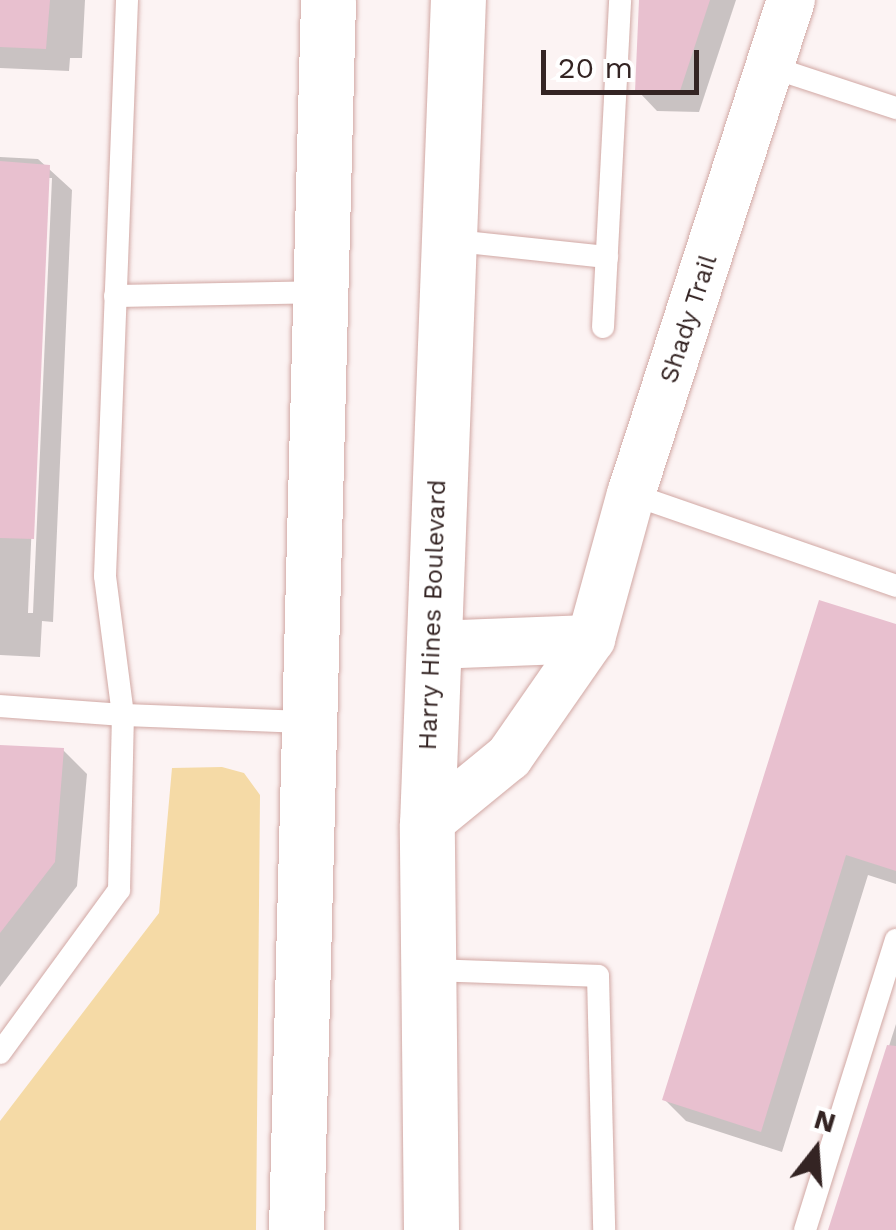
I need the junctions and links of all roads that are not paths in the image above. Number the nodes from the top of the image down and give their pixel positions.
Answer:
1 (127, 0) edge
2 (328, 0) edge
3 (458, 0) edge
4 (620, 0) edge
5 (792, 0) edge
6 (772, 67) junction
7 (896, 108) edge
8 (447, 240) junction
9 (607, 257) junction
10 (317, 292) junction
11 (115, 296) junction
12 (603, 328) dead end
13 (631, 494) junction
14 (896, 586) edge
15 (591, 639) junction
16 (432, 645) junction
17 (0, 706) edge
18 (123, 715) junction
19 (306, 722) junction
20 (426, 824) junction
21 (896, 940) edge
22 (428, 970) junction
23 (0, 1053) edge
24 (296, 1230) edge
25 (431, 1230) edge
26 (604, 1230) edge
27 (805, 1230) edge

1 - 11 lane
2 - 10 main road
3 - 8 main road, Harry Hines Boulevard
4 - 9 lane
5 - 6 street, Shady Trail
6 - 7 lane
6 - 13 street, Shady Trail
8 - 9 lane
8 - 16 main road, Harry Hines Boulevard
9 - 12 lane
10 - 11 lane
10 - 19 main road
11 - 18 lane
13 - 14 lane
13 - 15 street, Shady Trail
15 - 16 street
15 - 20 street, Shady Trail
16 - 20 main road, Harry Hines Boulevard
17 - 18 lane
18 - 19 lane
18 - 23 lane
19 - 24 main road
20 - 22 main road, Harry Hines Boulevard
21 - 27 lane
22 - 25 main road, Harry Hines Boulevard
22 - 26 lane

